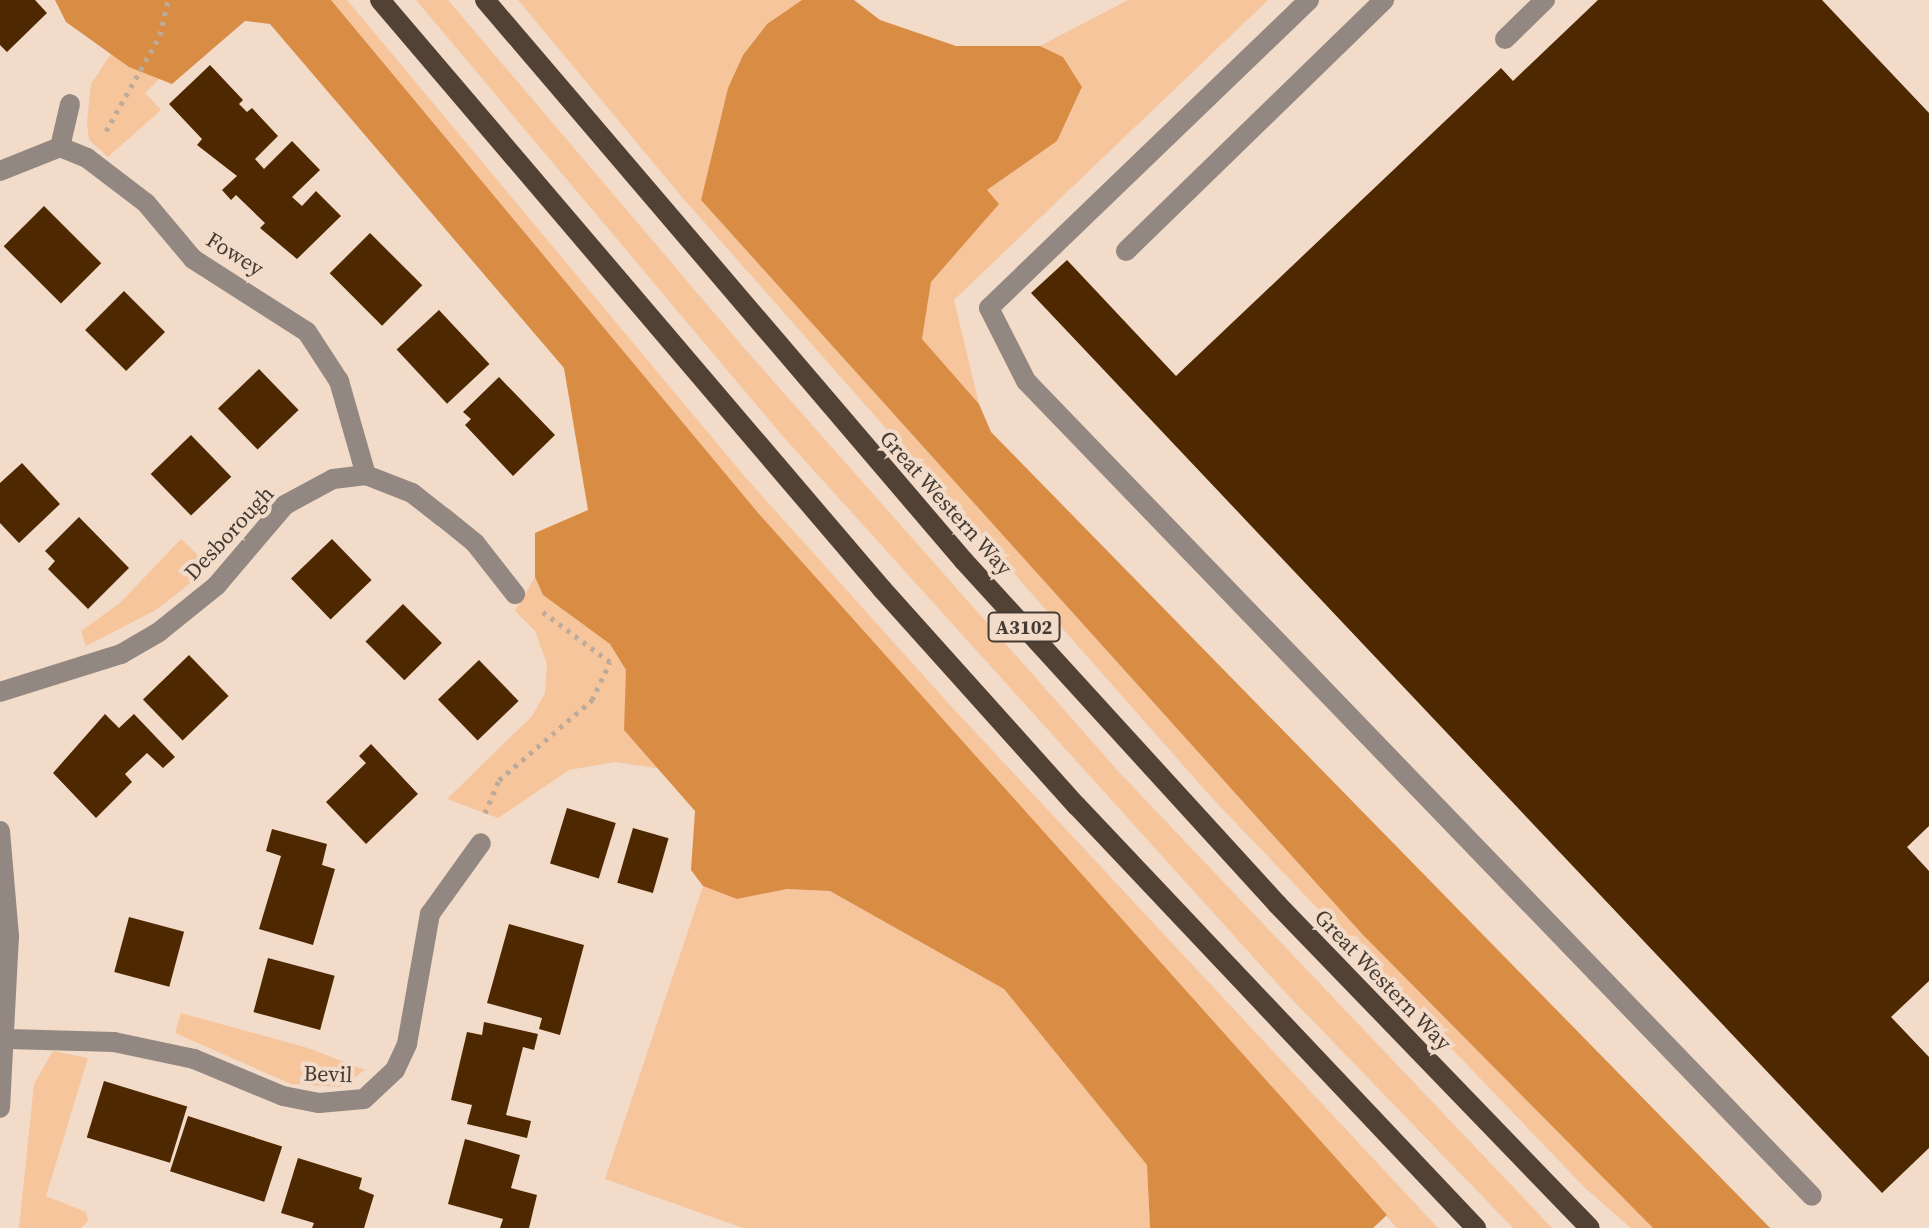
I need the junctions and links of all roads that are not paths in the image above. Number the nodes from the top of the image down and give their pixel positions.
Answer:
1 (380, 0) edge
2 (485, 0) edge
3 (1309, 0) edge
4 (1384, 0) edge
5 (1545, 0) edge
6 (1505, 39) dead end
7 (70, 104) dead end
8 (60, 147) junction
9 (0, 171) edge
10 (1126, 251) dead end
11 (366, 475) junction
12 (515, 594) road end
13 (0, 692) edge
14 (0, 831) edge
15 (481, 843) road end
16 (8, 1039) junction
17 (0, 1108) edge
18 (1812, 1196) dead end
19 (1476, 1228) edge
20 (1590, 1228) edge

1 - 19 main road
2 - 20 main road, Great Western Way / A3102
3 - 18 street
4 - 10 street
5 - 6 street
7 - 8 street
8 - 9 street
8 - 11 street, Fowey
11 - 12 street
11 - 13 street, Desborough
14 - 16 street
15 - 16 street, Bevil
16 - 17 street

